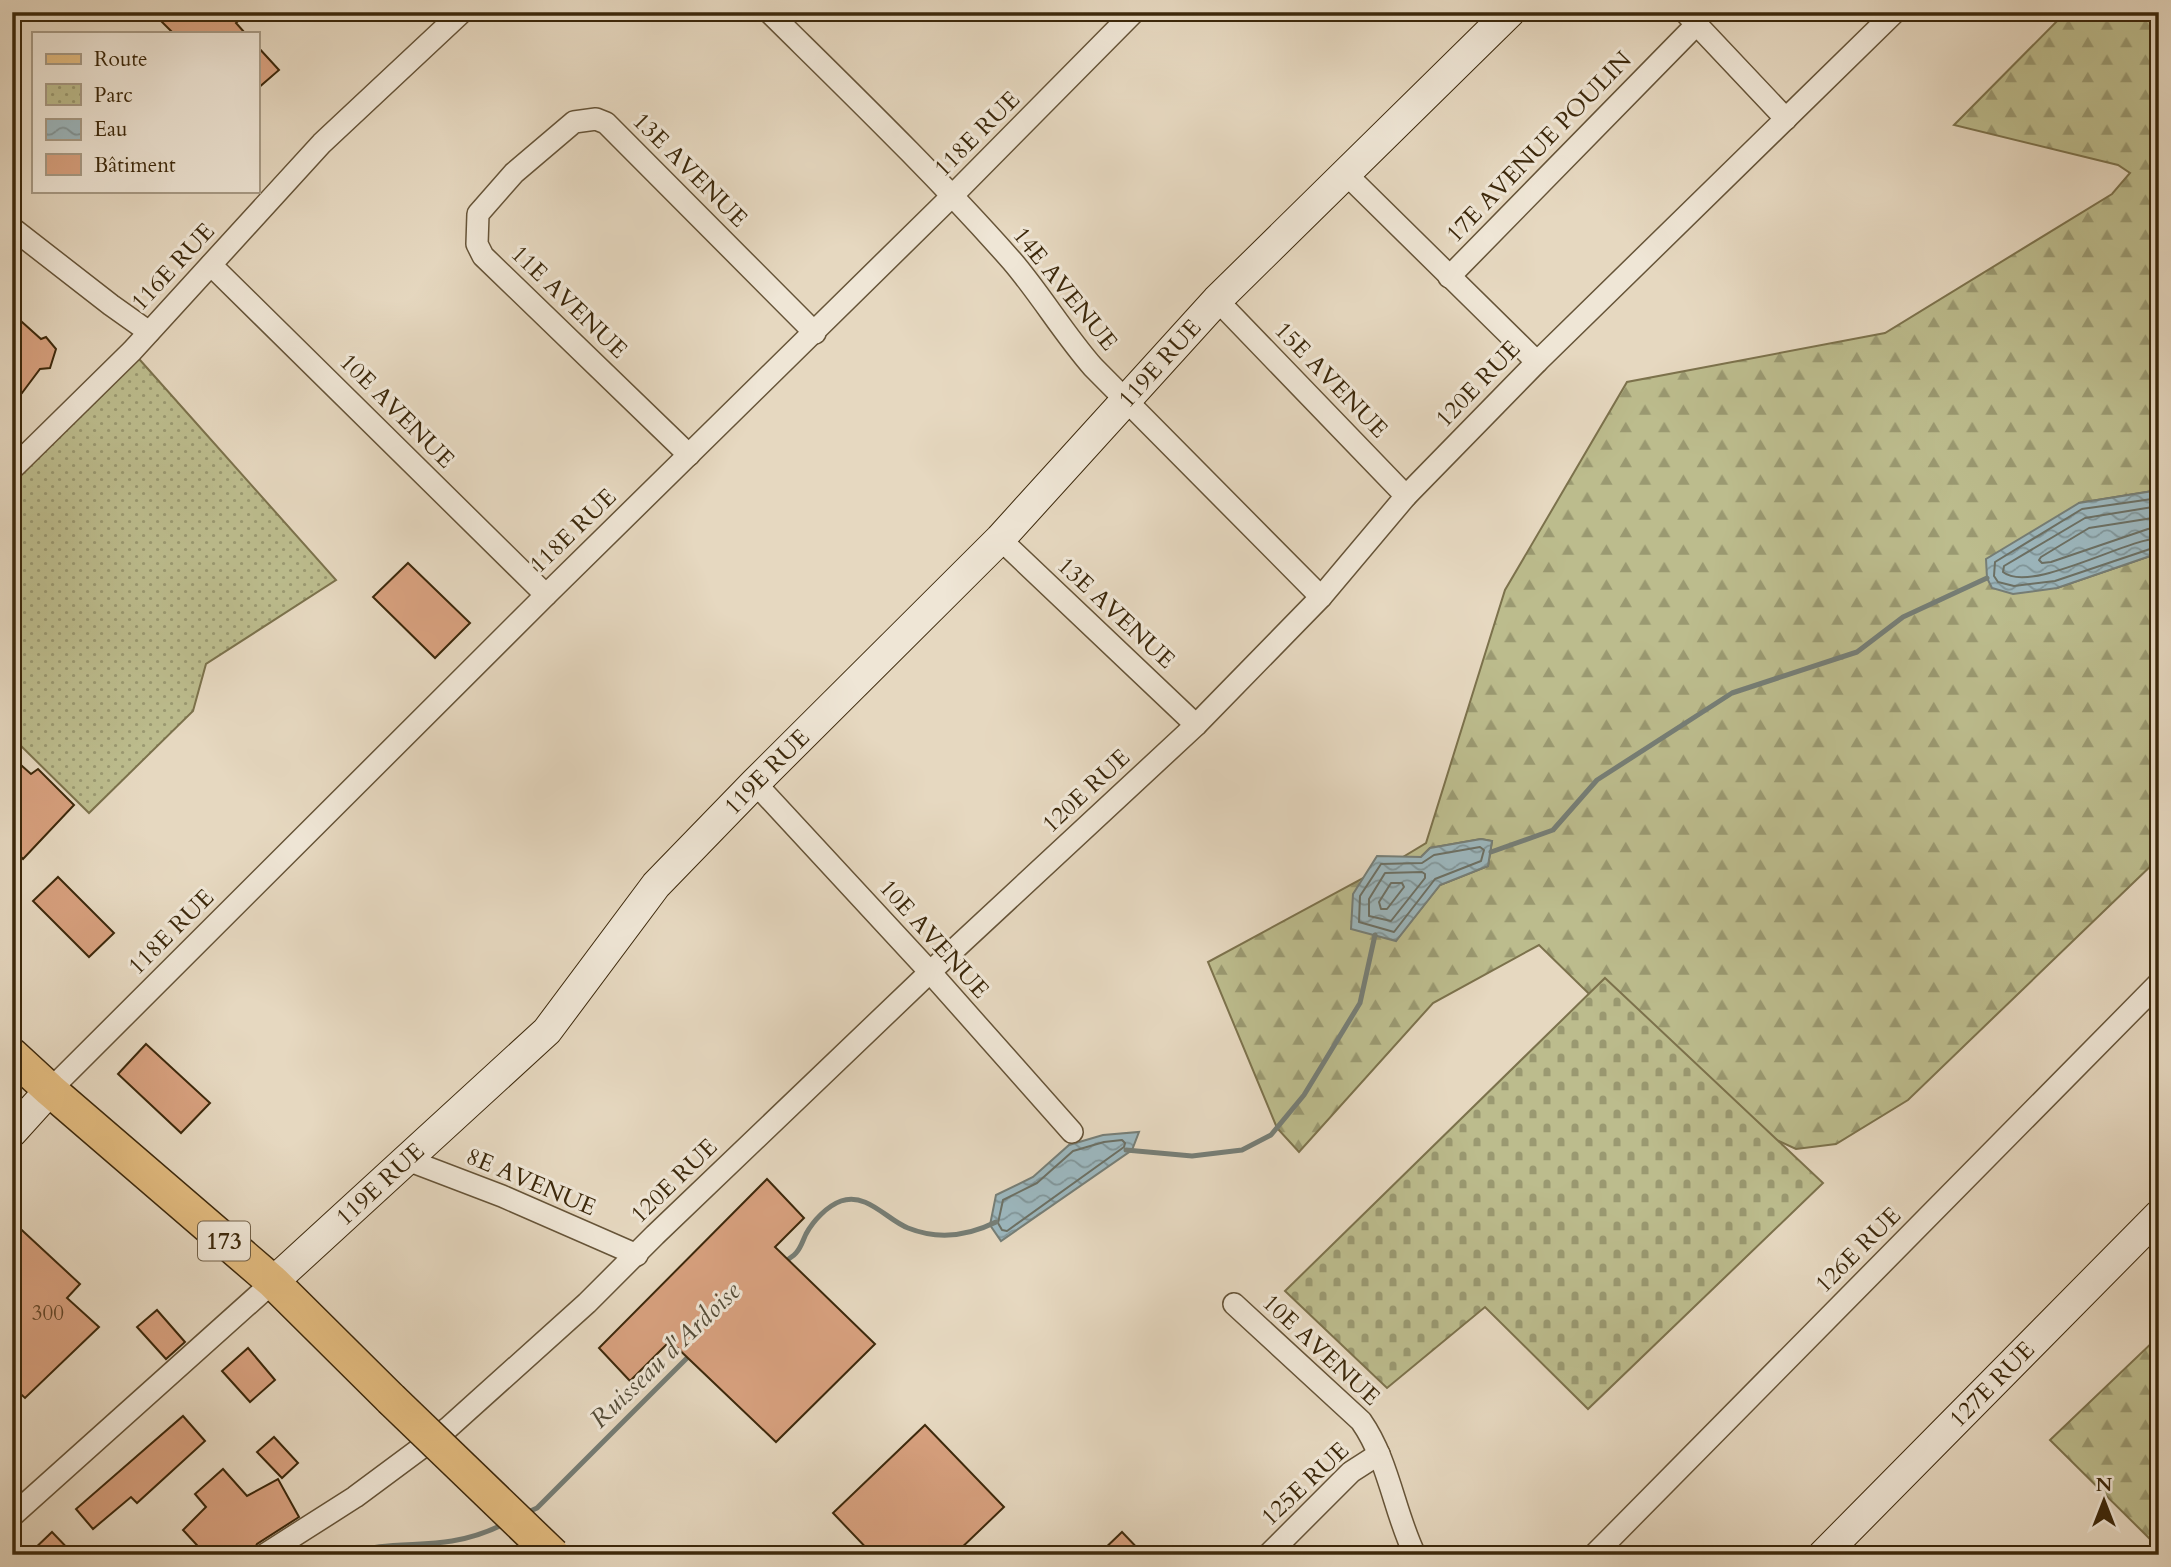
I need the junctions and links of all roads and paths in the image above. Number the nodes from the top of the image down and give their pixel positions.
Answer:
1 (462, 12) edge
2 (769, 12) edge
3 (1133, 12) edge
4 (1510, 12) edge
5 (1895, 12) edge
6 (1691, 18) edge
7 (1786, 119) junction
8 (514, 173) joint
9 (1346, 174) junction
10 (953, 195) junction
11 (12, 228) edge
12 (211, 265) junction
13 (1449, 276) junction
14 (1217, 300) junction
15 (149, 332) junction
16 (815, 333) junction
17 (1537, 362) junction
18 (1127, 399) junction
19 (689, 455) junction
20 (12, 469) edge
21 (1406, 496) junction
22 (1000, 540) junction
23 (545, 594) junction
24 (1321, 597) junction
25 (1196, 725) junction
26 (755, 783) junction
27 (930, 972) junction
28 (2159, 983) edge
29 (12, 1055) edge
30 (50, 1090) junction
31 (12, 1132) edge
32 (1072, 1132) dead end
33 (405, 1159) junction
34 (2159, 1216) edge
35 (637, 1255) junction
36 (273, 1282) junction
37 (1234, 1304) dead end
38 (1379, 1454) junction
39 (12, 1516) edge
40 (264, 1555) edge
41 (553, 1555) edge
42 (1268, 1555) edge
43 (1415, 1555) edge
44 (1594, 1555) edge
45 (1823, 1555) edge

1 - 12 street, 116E RUE
2 - 10 street, 14E AVENUE
3 - 10 street, 118E RUE
4 - 9 street, 119E RUE
5 - 7 street, 120E RUE
6 - 7 street
6 - 13 street, 17E AVENUE POULIN
7 - 17 street, 120E RUE
8 - 16 street, 13E AVENUE
8 - 19 street, 11E AVENUE
9 - 13 street
9 - 14 street, 119E RUE
10 - 16 street, 118E RUE
10 - 18 street, 14E AVENUE
11 - 15 street
12 - 15 street, 116E RUE
12 - 23 street, 10E AVENUE
13 - 17 street
14 - 18 street, 119E RUE
14 - 21 street, 15E AVENUE
15 - 20 street, 116E RUE
16 - 19 street, 118E RUE
17 - 21 street, 120E RUE
18 - 22 street, 119E RUE
18 - 24 street, 14E AVENUE
19 - 23 street, 118E RUE
21 - 24 street, 120E RUE
22 - 25 street, 13E AVENUE
22 - 26 street, 119E RUE
23 - 30 street, 118E RUE
24 - 25 street, 120E RUE
25 - 27 street, 120E RUE
26 - 27 street, 10E AVENUE
26 - 33 street, 119E RUE
27 - 32 street, 10E AVENUE
27 - 35 street, 120E RUE
28 - 44 street, 126E RUE
29 - 30 main road, 173
30 - 31 street
30 - 36 main road, 173
33 - 35 street, 8E AVENUE
33 - 36 street, 119E RUE
34 - 45 street, 127E RUE
35 - 40 street, 120E RUE
36 - 39 street, 119E RUE
36 - 41 main road, 173, bridge
37 - 38 street, 10E AVENUE
38 - 42 street, 125E RUE
38 - 43 street, 10E AVENUE

